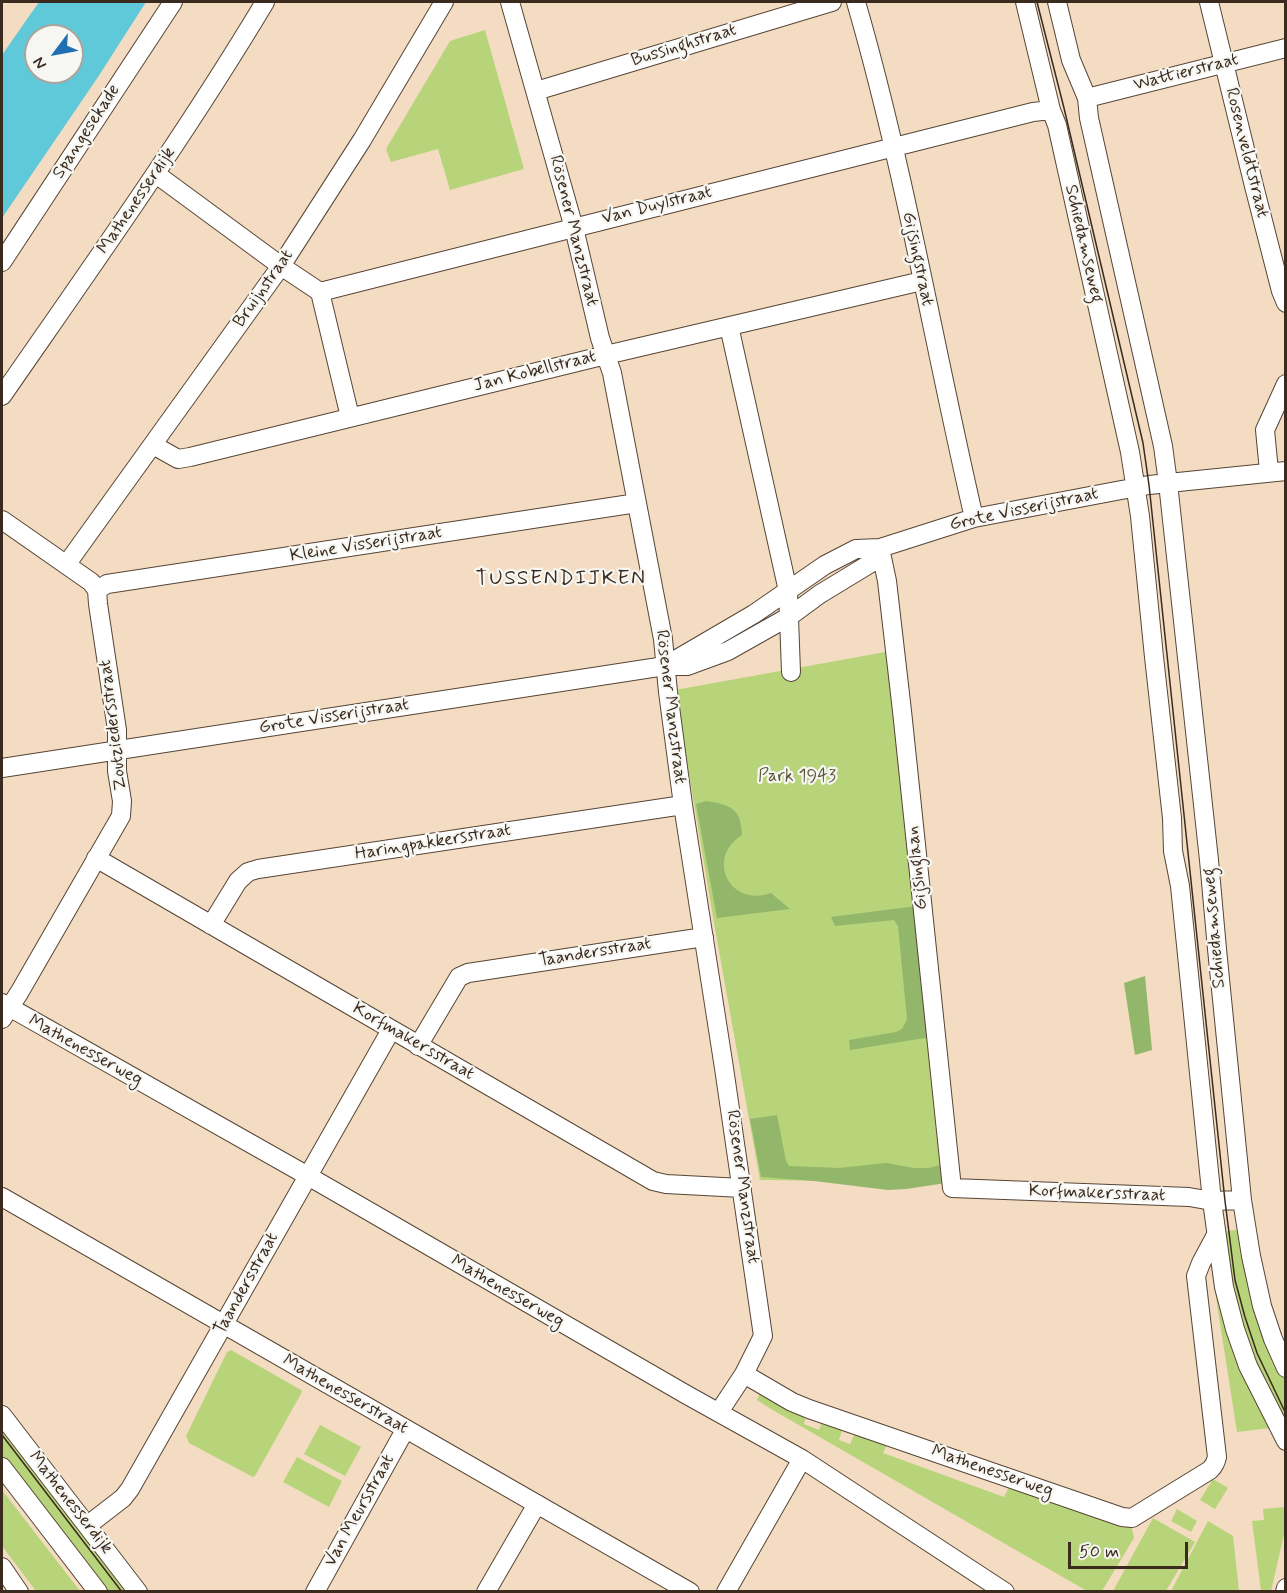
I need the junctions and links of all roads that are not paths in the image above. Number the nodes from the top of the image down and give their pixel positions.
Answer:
1 (173, 2) edge
2 (265, 2) edge
3 (444, 2) edge
4 (510, 2) edge
5 (832, 2) edge
6 (856, 2) edge
7 (1025, 2) edge
8 (1057, 2) edge
9 (1209, 2) edge
10 (1286, 48) edge
11 (1224, 63) junction
12 (536, 91) junction
13 (1087, 98) junction
14 (1051, 110) junction
15 (894, 147) junction
16 (156, 174) junction
17 (574, 228) junction
18 (2, 262) edge
19 (281, 266) junction
20 (922, 281) junction
21 (320, 292) junction
22 (1286, 303) edge
23 (729, 326) junction
24 (606, 355) junction
25 (1286, 384) edge
26 (2, 396) edge
27 (350, 417) junction
28 (153, 445) junction
29 (1277, 471) edge
30 (1168, 483) junction
31 (1135, 488) junction
32 (637, 503) junction
33 (974, 518) junction
34 (2, 520) edge
35 (880, 548) junction
36 (66, 565) junction
37 (98, 590) junction
38 (788, 591) junction
39 (790, 616) junction
40 (665, 666) junction
41 (791, 672) dead end
42 (117, 751) junction
43 (2, 768) edge
44 (683, 805) junction
45 (96, 858) junction
46 (211, 926) junction
47 (704, 937) junction
48 (4, 1010) edge
49 (391, 1029) junction
50 (418, 1046) junction
51 (308, 1176) junction
52 (742, 1188) junction
53 (952, 1188) joint
54 (2, 1197) edge
55 (1242, 1200) junction
56 (1212, 1201) junction
57 (1216, 1235) junction
58 (224, 1325) junction
59 (1286, 1368) edge
60 (744, 1374) junction
61 (719, 1412) junction
62 (2, 1415) edge
63 (405, 1430) junction
64 (1286, 1441) edge
65 (802, 1459) junction
66 (2, 1467) edge
67 (537, 1504) junction
68 (88, 1525) junction
69 (2, 1568) edge
70 (19, 1592) edge
71 (98, 1592) edge
72 (138, 1592) edge
73 (315, 1592) edge
74 (486, 1592) edge
75 (690, 1592) edge
76 (726, 1592) edge
77 (1005, 1592) edge

1 - 18 street, Spangesekade
2 - 16 street, Mathenesserdijk
3 - 19 street, Bruijnstraat
4 - 12 street, Rösener Manzstraat
5 - 12 street, Bussinghstraat
6 - 15 street, Gijsingstraat
7 - 14 street, Schiedamseweg
8 - 13 street, Schiedamseweg
9 - 11 street, Rosenveldtstraat
10 - 11 street, Wattierstraat
11 - 13 street, Wattierstraat
11 - 22 street, Rosenveldtstraat
12 - 17 street, Rösener Manzstraat
13 - 30 street, Schiedamseweg
14 - 15 street, Van Duylstraat
14 - 31 street, Schiedamseweg
15 - 17 street, Van Duylstraat
15 - 20 street, Gijsingstraat
16 - 19 street
16 - 26 street, Mathenesserdijk
17 - 21 street, Van Duylstraat
17 - 24 street, Rösener Manzstraat
19 - 21 street
19 - 28 street, Bruijnstraat
20 - 23 street, Jan Kobellstraat
20 - 33 street, Gijsingstraat
21 - 27 street
23 - 24 street, Jan Kobellstraat
23 - 38 street
24 - 27 street, Jan Kobellstraat
24 - 32 street, Rösener Manzstraat
25 - 29 street
27 - 28 street, Jan Kobellstraat
28 - 36 street, Bruijnstraat
29 - 30 street
30 - 31 street
30 - 55 street, Schiedamseweg
31 - 33 street, Grote Visserijstraat
31 - 56 street, Schiedamseweg
32 - 37 street, Kleine Visserijstraat
32 - 40 street, Rösener Manzstraat
33 - 35 street, Grote Visserijstraat
34 - 36 street
35 - 38 street, Grote Visserijstraat
35 - 39 street, Grote Visserijstraat
35 - 53 street, Gijsinglaan
36 - 37 street
37 - 42 street, Zoutziedersstraat
38 - 39 street
38 - 40 street, Grote Visserijstraat
39 - 40 street, Grote Visserijstraat
39 - 41 street
40 - 42 street, Grote Visserijstraat
40 - 44 street, Rösener Manzstraat
42 - 43 street, Grote Visserijstraat
42 - 45 street, Zoutziedersstraat
44 - 46 street, Haringpakkersstraat
44 - 47 street, Rösener Manzstraat
45 - 46 street, Korfmakersstraat
45 - 48 street, Zoutziedersstraat
46 - 49 street, Korfmakersstraat
47 - 50 street, Taandersstraat
47 - 52 street, Rösener Manzstraat
48 - 51 street, Mathenesserweg
49 - 50 street, Korfmakersstraat
49 - 51 street, Taandersstraat
50 - 52 street, Korfmakersstraat
51 - 58 street, Taandersstraat
51 - 61 street, Mathenesserweg
52 - 60 street, Rösener Manzstraat
53 - 56 street, Korfmakersstraat
54 - 58 street, Mathenesserstraat
55 - 56 street, Korfmakersstraat
55 - 59 street, Schiedamseweg
56 - 57 street, Schiedamseweg
57 - 60 street, Mathenesserweg
57 - 64 street, Schiedamseweg
58 - 63 street, Mathenesserstraat
58 - 68 street, Taandersstraat
60 - 61 street, Rösener Manzstraat
61 - 65 street, Mathenesserweg
62 - 68 street, Mathenesserdijk
63 - 67 street, Mathenesserstraat
63 - 73 street, Van Meursstraat
65 - 76 street
65 - 77 street, Mathenesserweg
66 - 71 street, Mathenesserdijk
67 - 74 street
67 - 75 street, Mathenesserstraat
68 - 72 street, Mathenesserdijk
69 - 70 street

